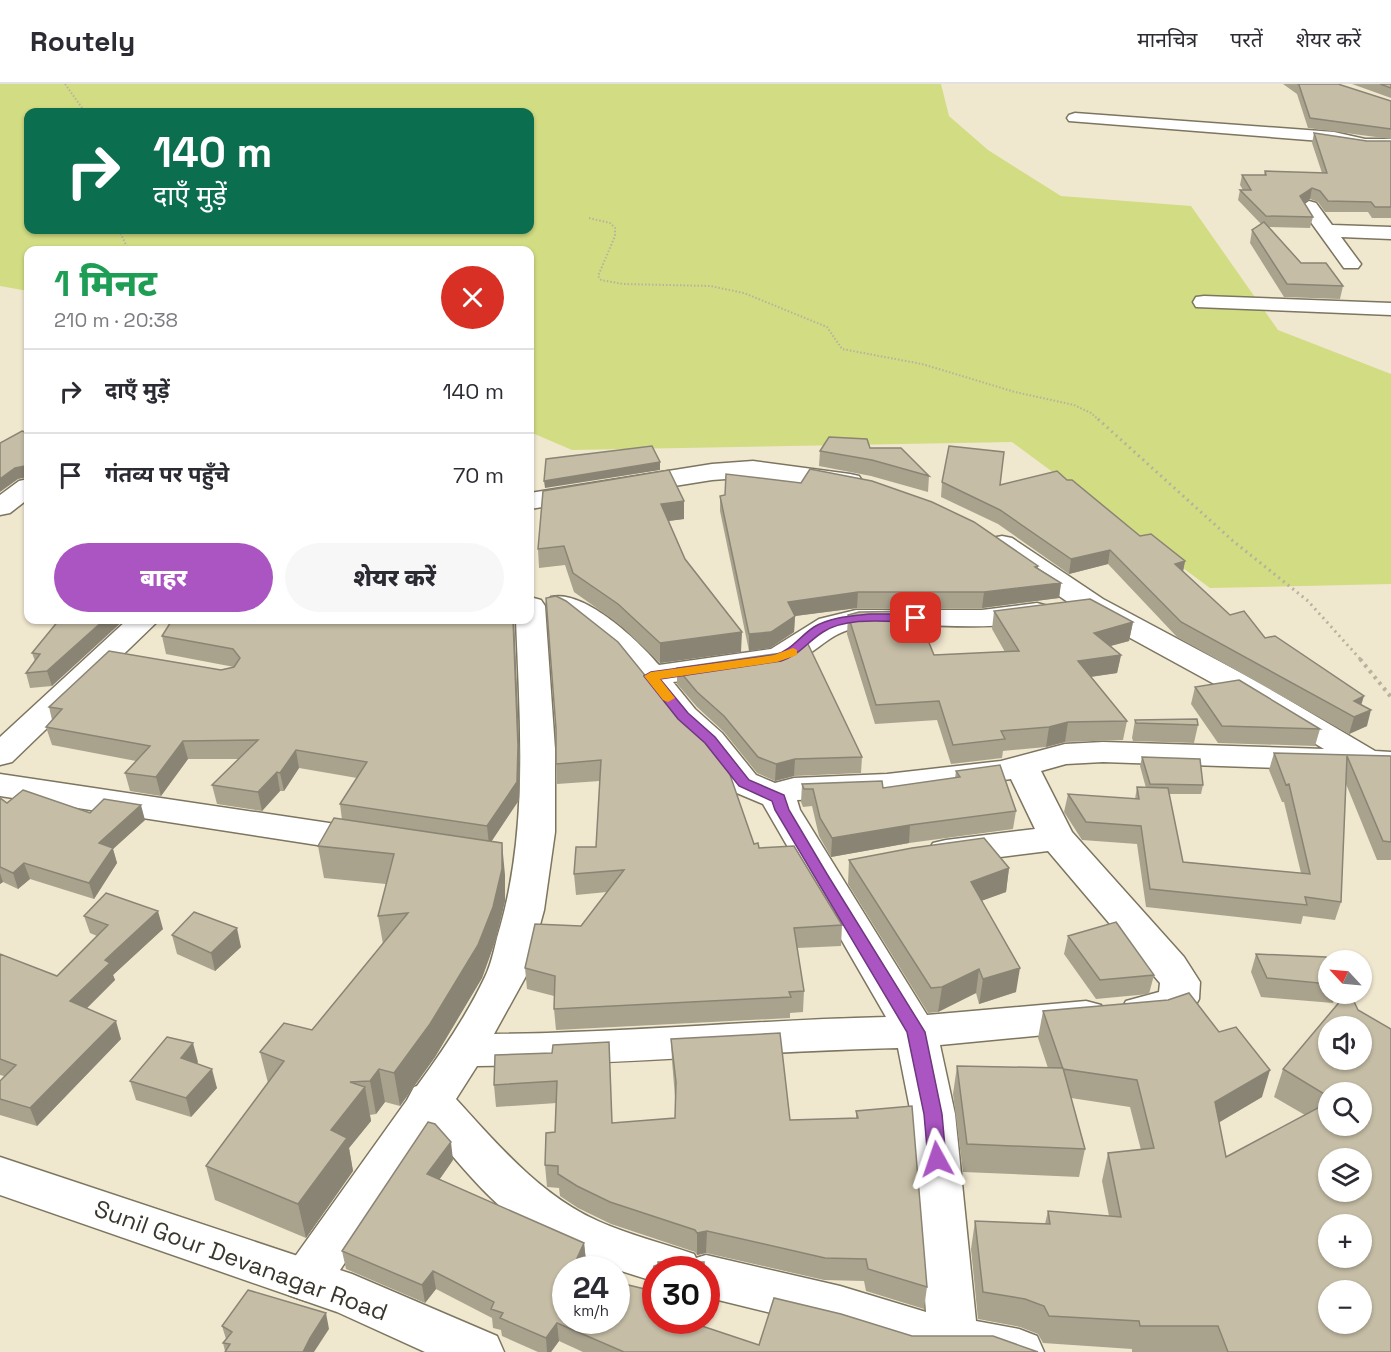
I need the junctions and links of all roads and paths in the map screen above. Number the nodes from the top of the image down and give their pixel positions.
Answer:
1 (65, 84) edge
2 (82, 108) edge
3 (1075, 118) dead end
4 (1391, 144) edge
5 (1309, 207) edge
6 (589, 218) dead end
7 (1326, 231) junction
8 (1391, 233) edge
9 (1352, 264) dead end
10 (1204, 302) dead end
11 (1391, 309) edge
12 (872, 486) edge
13 (24, 490) edge
14 (534, 500) edge
15 (0, 507) edge
16 (981, 530) edge
17 (534, 586) edge
18 (1092, 605) junction
19 (139, 624) edge
20 (532, 624) edge
21 (104, 655) junction
22 (137, 661) edge
23 (651, 676) junction
24 (1391, 697) edge
25 (0, 755) edge
26 (1379, 761) edge
27 (1021, 765) junction
28 (0, 785) edge
29 (779, 798) junction
30 (1057, 838) junction
31 (404, 846) edge
32 (909, 857) edge
33 (916, 1032) junction
34 (465, 1050) junction
35 (429, 1099) junction
36 (0, 1176) edge
37 (642, 1257) edge
38 (306, 1280) junction
39 (720, 1280) edge
40 (952, 1345) edge
41 (479, 1352) edge
42 (1019, 1352) edge

1 - 2 path
3 - 4 street
5 - 7 street
6 - 24 path
7 - 8 street
7 - 9 street
10 - 11 street
12 - 14 street
13 - 15 street
16 - 18 street
17 - 23 street
18 - 23 street
18 - 26 street
19 - 21 street
20 - 34 street
21 - 22 street
21 - 25 street
23 - 29 street
26 - 27 street
27 - 29 street
27 - 30 street
28 - 31 street
29 - 33 street
30 - 32 street
30 - 33 street
33 - 34 street
33 - 40 street
34 - 35 street
35 - 37 street
35 - 38 street
36 - 38 street, Sunil Gour Devanagar Road
38 - 41 street, Sunil Gour Devanagar Road
39 - 40 street
40 - 42 street

